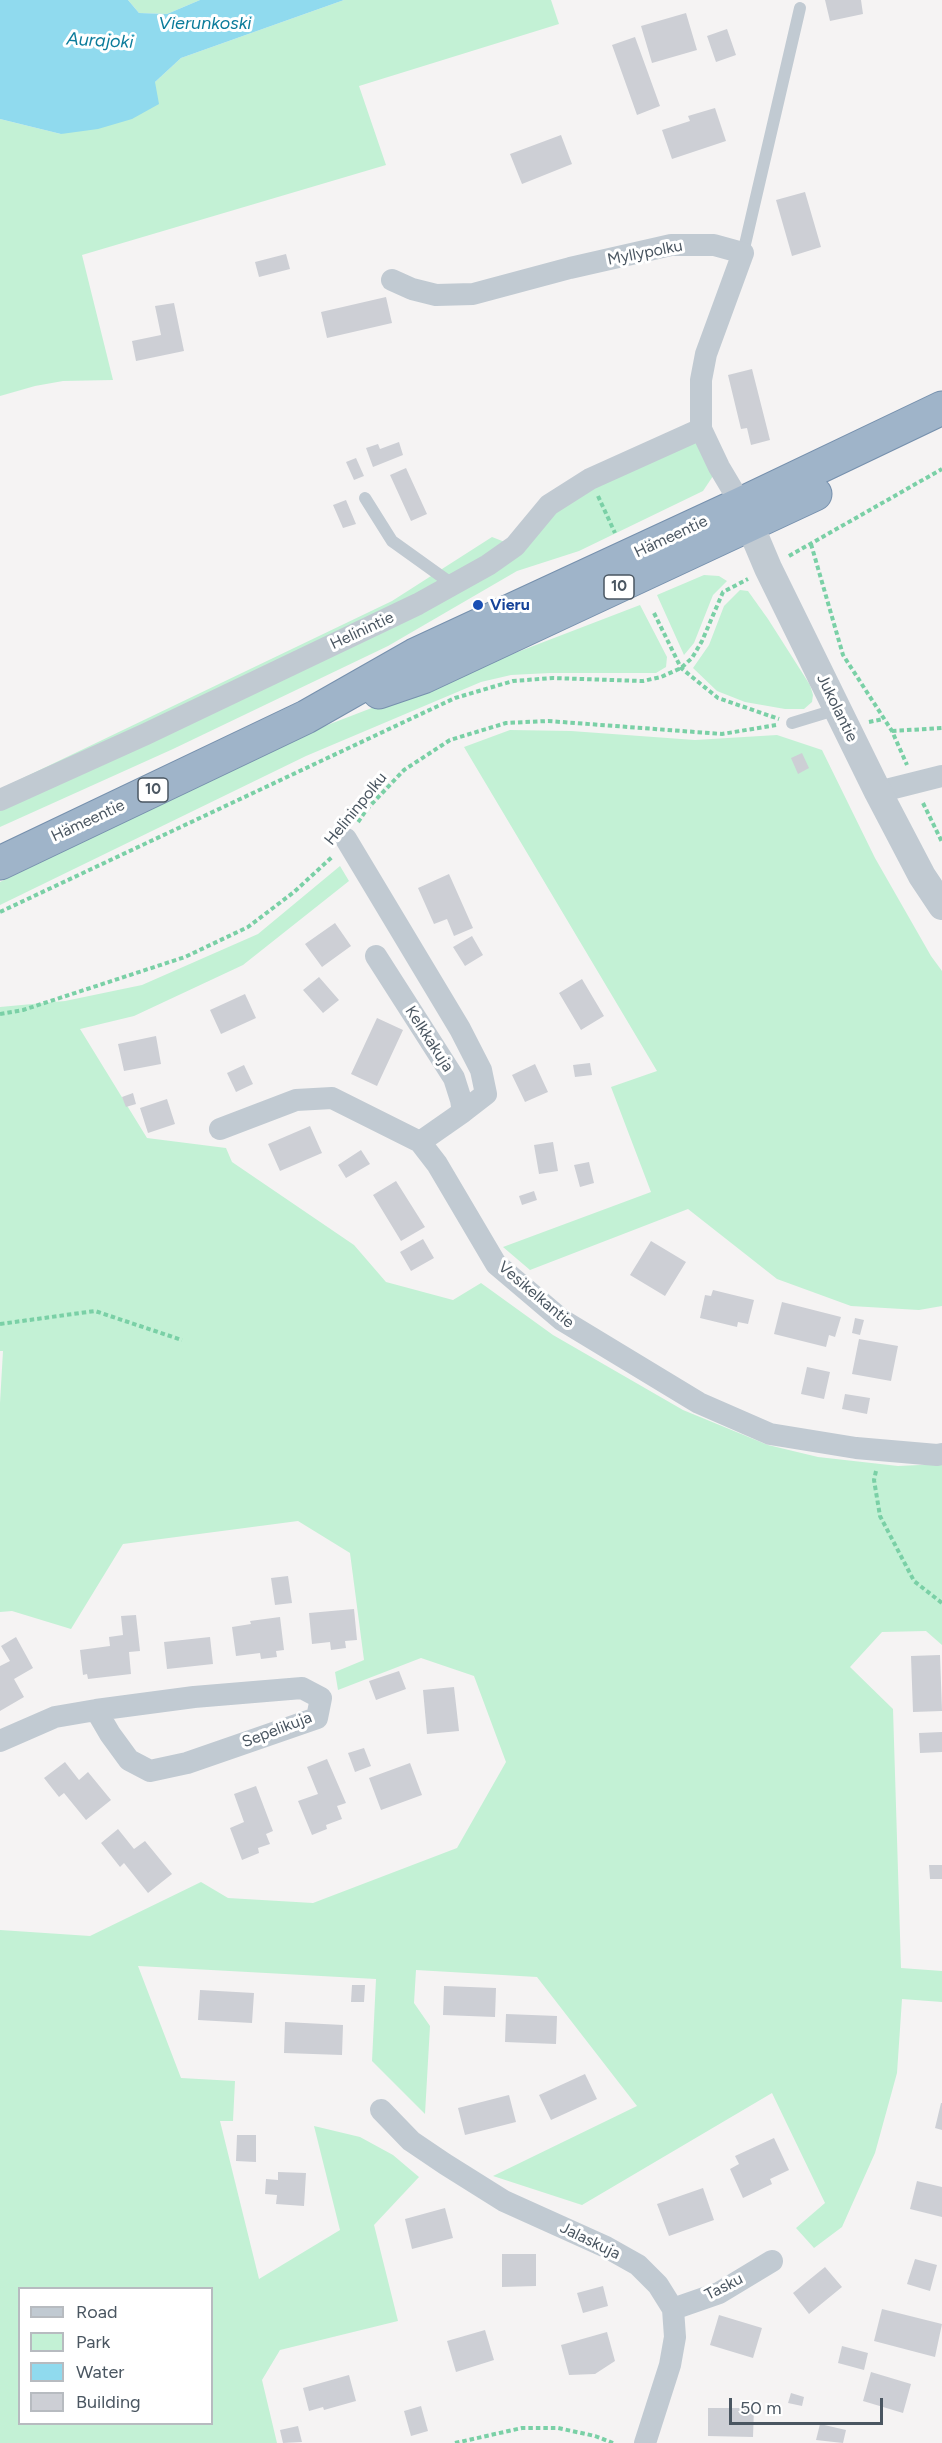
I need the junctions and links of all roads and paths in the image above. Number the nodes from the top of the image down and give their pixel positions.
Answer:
1 (800, 8) dead end
2 (743, 253) junction
3 (392, 280) dead end
4 (942, 408) edge
5 (701, 429) junction
6 (942, 431) edge
7 (942, 469) edge
8 (590, 479) junction
9 (364, 498) dead end
10 (746, 515) junction
11 (619, 542) dead end
12 (811, 544) junction
13 (768, 568) junction
14 (452, 584) junction
15 (654, 613) dead end
16 (681, 668) junction
17 (838, 709) junction
18 (792, 723) junction
19 (942, 728) edge
20 (892, 731) junction
21 (899, 747) dead end
22 (942, 776) edge
23 (878, 792) junction
24 (0, 800) edge
25 (931, 820) dead end
26 (941, 837) edge
27 (346, 840) junction
28 (942, 842) edge
29 (0, 863) edge
30 (942, 906) edge
31 (0, 912) edge
32 (376, 956) dead end
33 (0, 1014) edge
34 (464, 1111) junction
35 (220, 1129) dead end
36 (420, 1142) junction
37 (0, 1324) edge
38 (182, 1340) dead end
39 (881, 1450) junction
40 (942, 1454) edge
41 (942, 1604) edge
42 (96, 1710) junction
43 (0, 1741) edge
44 (381, 2110) dead end
45 (772, 2261) dead end
46 (673, 2309) junction
47 (455, 2443) edge
48 (613, 2443) edge
49 (645, 2443) edge

1 - 2 lane
2 - 3 street, Myllypolku
2 - 5 street
4 - 10 highway, Hämeentie / 10
5 - 8 street, Helinintie
5 - 10 street
6 - 10 highway, Hämeentie / 10
7 - 12 path
8 - 11 path
8 - 14 street, Helinintie
9 - 14 lane
10 - 13 street, Jukolantie
10 - 29 highway, Hämeentie / 10
12 - 13 path
12 - 20 path
13 - 16 path
13 - 17 street, Jukolantie
14 - 24 street, Helinintie
15 - 16 path
16 - 18 path
16 - 31 path
17 - 18 lane
17 - 23 street, Jukolantie
18 - 27 path, Helininpolku
19 - 20 path
20 - 21 path
22 - 23 street
23 - 30 street, Jukolantie
25 - 26 path
26 - 28 path
27 - 33 path, Helininpolku
27 - 34 street
32 - 34 street, Kelkkakuja
34 - 36 street
35 - 36 street, Vesikelkantie
36 - 39 street, Vesikelkantie
37 - 38 path
39 - 40 street, Vesikelkantie
39 - 41 path
42 - 42 street, Sepelikuja
42 - 43 street, Sepelikuja
44 - 46 street, Jalaskuja
45 - 46 street, Tasku
46 - 49 street, Jalaskuja
47 - 48 path

